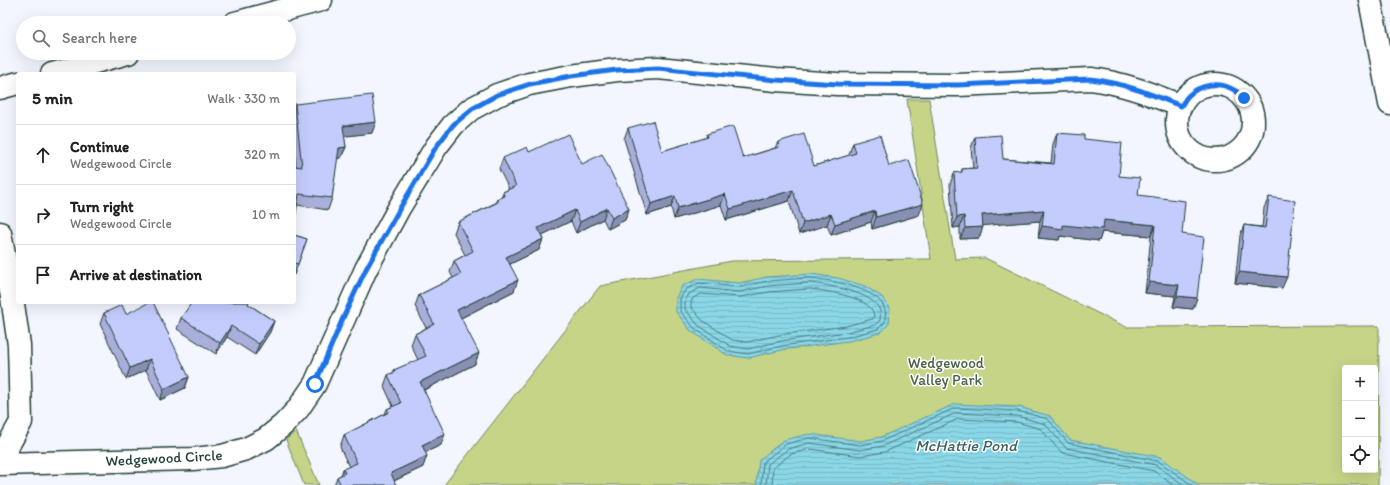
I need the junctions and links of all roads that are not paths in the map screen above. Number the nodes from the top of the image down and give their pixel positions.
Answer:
1 (322, 0) edge
2 (1370, 0) edge
3 (261, 16) edge
4 (103, 60) edge
5 (59, 72) edge
6 (16, 84) edge
7 (0, 88) edge
8 (1390, 104) edge
9 (1181, 106) dead end
10 (0, 233) edge
11 (0, 460) edge
12 (0, 464) edge

1 - 3 street
2 - 8 street
4 - 5 street
6 - 7 street
9 - 12 street, Wedgewood Circle
10 - 11 street

